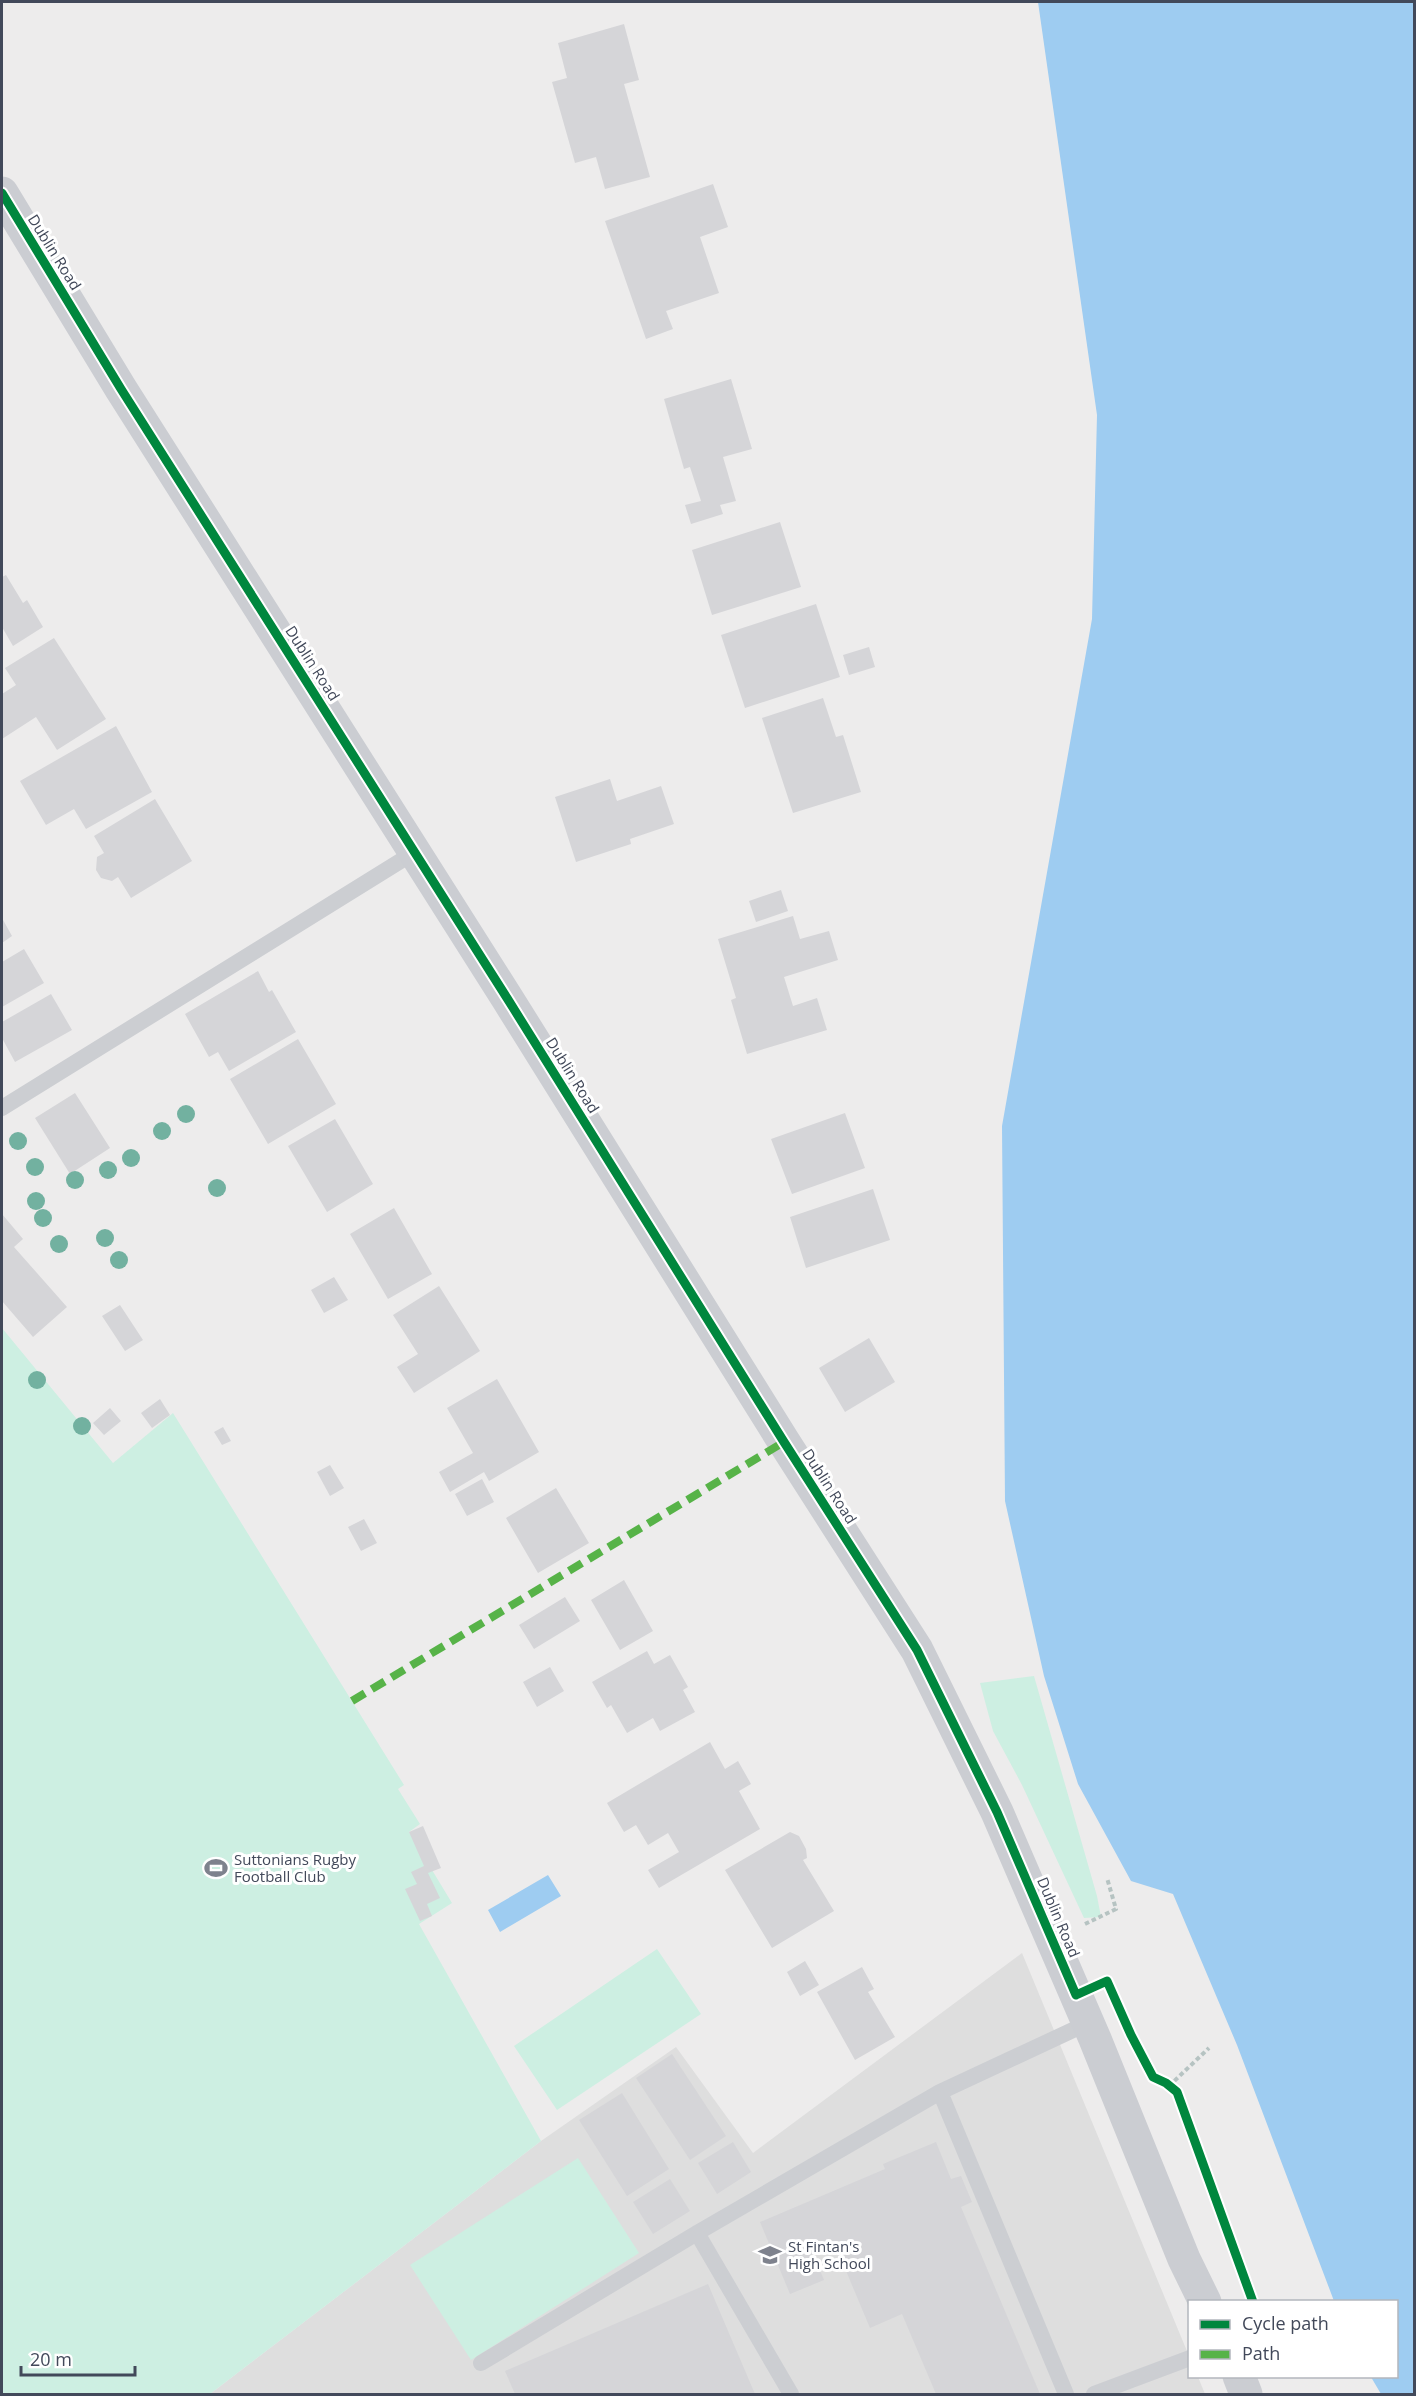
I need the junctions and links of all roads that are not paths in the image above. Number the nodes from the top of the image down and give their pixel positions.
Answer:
1 (2, 193) edge
2 (415, 852) junction
3 (2, 1108) edge
4 (1088, 2023) junction
5 (940, 2092) junction
6 (697, 2233) junction
7 (1204, 2300) edge
8 (1188, 2359) edge
9 (481, 2363) dead end
10 (1240, 2378) edge
11 (791, 2394) edge
12 (1066, 2394) edge
13 (1094, 2394) edge
14 (1246, 2394) edge

1 - 2 main road, Dublin Road
2 - 3 lane
2 - 4 main road, Dublin Road
4 - 5 lane
4 - 7 main road, Dublin Road
5 - 6 lane
5 - 12 lane
6 - 9 lane
6 - 11 lane
8 - 13 lane
10 - 14 main road

